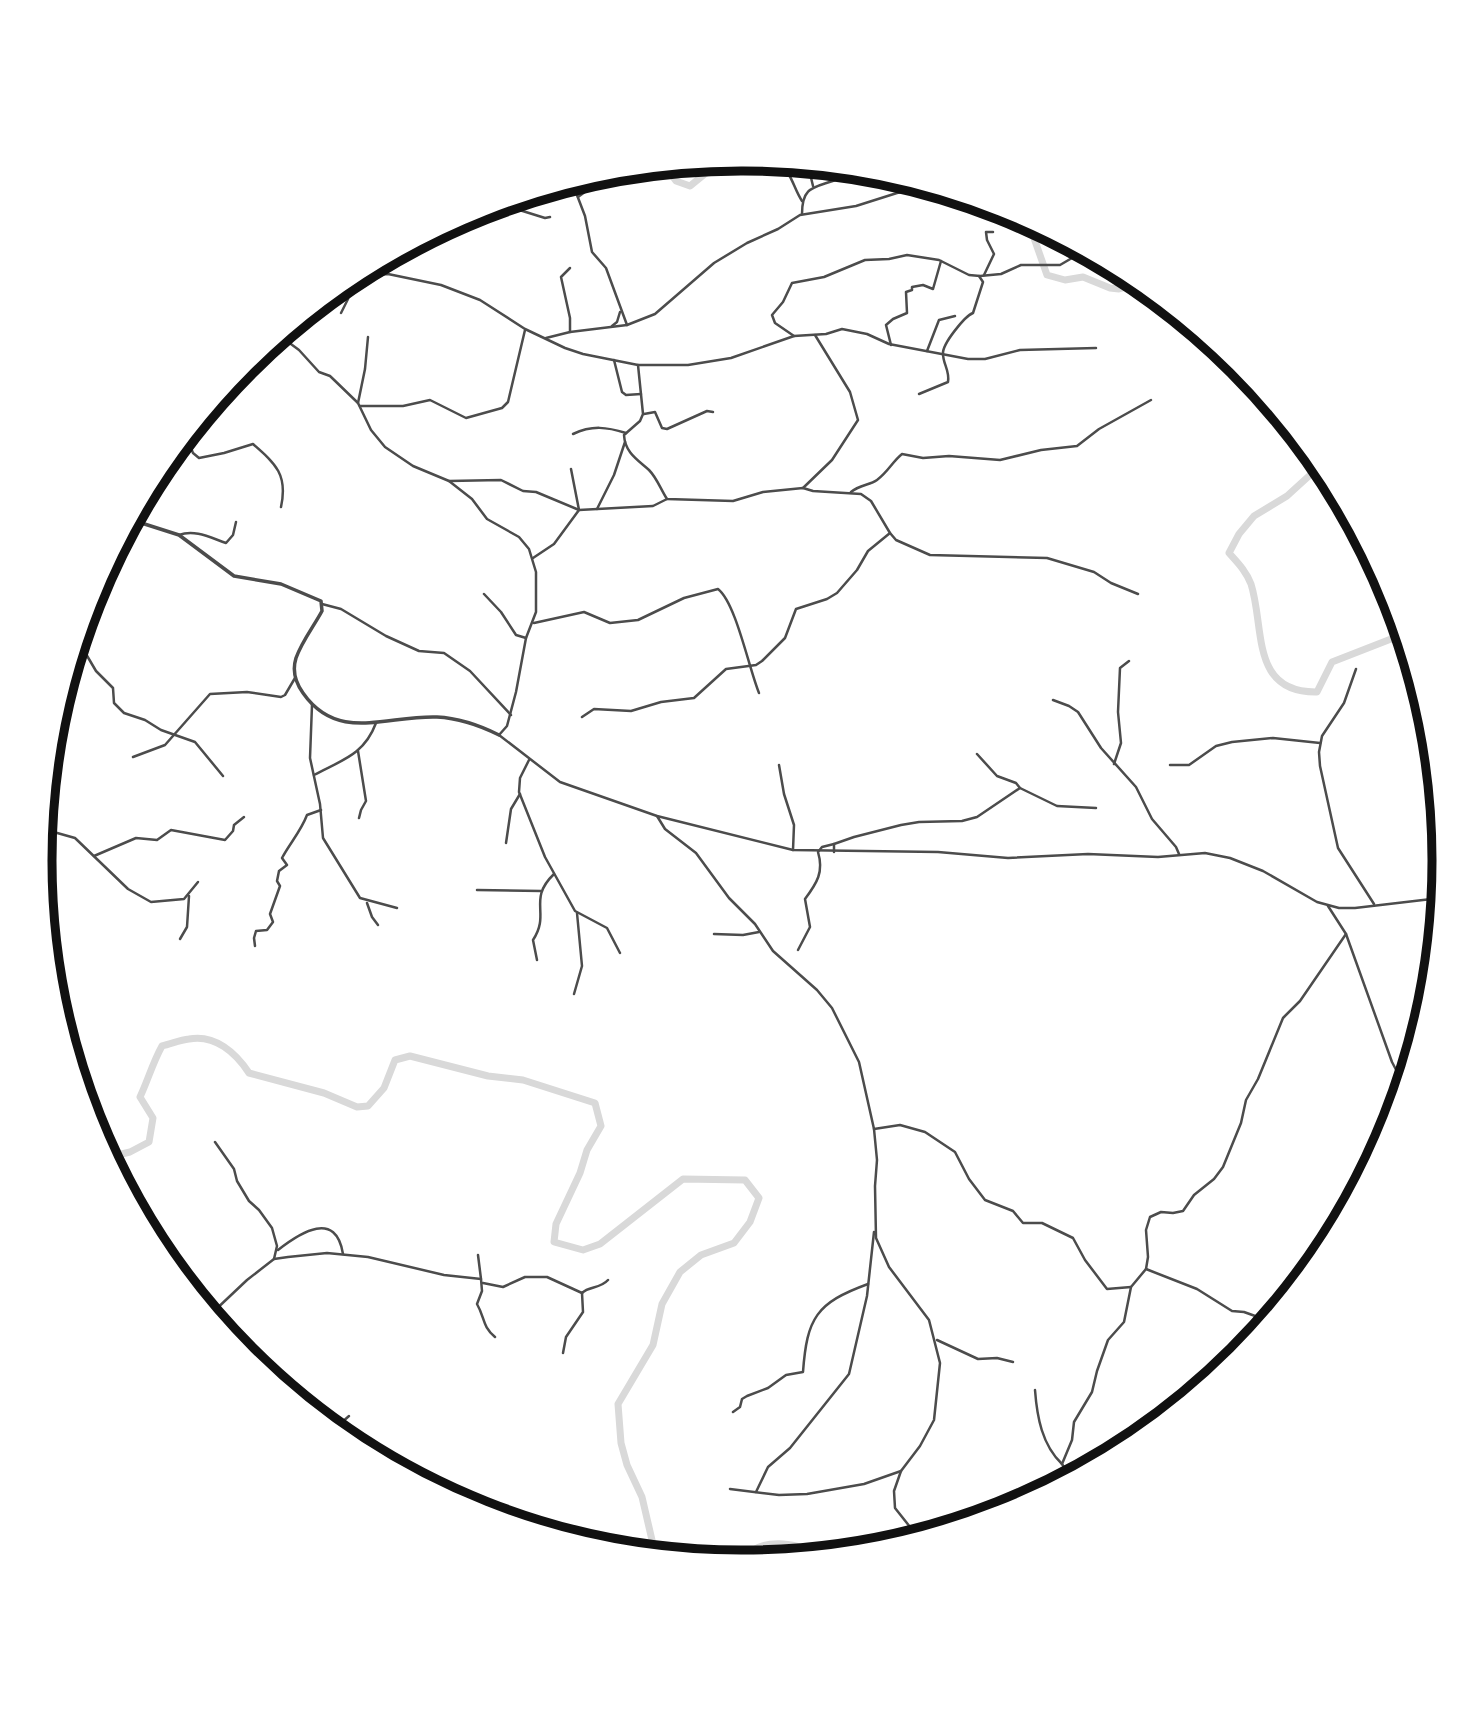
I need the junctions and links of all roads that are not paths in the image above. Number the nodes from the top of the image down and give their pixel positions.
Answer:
1 (788, 173) dead end
2 (810, 174) edge
3 (842, 178) edge
4 (813, 186) junction
5 (591, 188) edge
6 (576, 191) edge
7 (907, 191) edge
8 (578, 197) junction
9 (802, 201) junction
10 (515, 209) edge
11 (802, 214) junction
12 (550, 217) dead end
13 (993, 232) dead end
14 (1075, 257) edge
15 (941, 261) junction
16 (570, 268) dead end
17 (382, 273) edge
18 (981, 275) junction
19 (349, 294) edge
20 (621, 311) junction
21 (341, 313) dead end
22 (955, 316) dead end
23 (627, 325) junction
24 (609, 328) junction
25 (525, 329) junction
26 (569, 332) junction
27 (815, 335) junction
28 (794, 336) junction
29 (368, 337) dead end
30 (546, 338) junction
31 (287, 342) edge
32 (891, 345) junction
33 (1096, 348) dead end
34 (927, 351) junction
35 (942, 353) junction
36 (614, 360) junction
37 (638, 365) junction
38 (641, 394) junction
39 (919, 394) dead end
40 (1151, 400) dead end
41 (359, 404) junction
42 (713, 412) dead end
43 (643, 414) junction
44 (626, 433) junction
45 (573, 434) dead end
46 (625, 442) junction
47 (190, 447) edge
48 (572, 469) dead end
49 (449, 481) junction
50 (803, 488) junction
51 (851, 492) junction
52 (667, 499) junction
53 (281, 507) dead end
54 (597, 509) junction
55 (579, 510) junction
56 (236, 522) dead end
57 (141, 523) edge
58 (890, 533) junction
59 (179, 536) junction
60 (533, 558) junction
61 (484, 594) dead end
62 (1138, 594) dead end
63 (322, 604) junction
64 (532, 624) junction
65 (526, 638) junction
66 (84, 653) edge
67 (1129, 661) dead end
68 (749, 666) junction
69 (1356, 669) dead end
70 (295, 678) junction
71 (759, 693) dead end
72 (1054, 700) dead end
73 (312, 705) junction
74 (511, 715) junction
75 (582, 717) dead end
76 (376, 723) junction
77 (173, 735) junction
78 (499, 735) junction
79 (1320, 743) junction
80 (358, 751) junction
81 (977, 754) dead end
82 (133, 757) dead end
83 (529, 760) junction
84 (1114, 764) junction
85 (779, 765) dead end
86 (1170, 765) dead end
87 (314, 775) junction
88 (223, 776) dead end
89 (1020, 788) junction
90 (520, 794) junction
91 (1096, 808) dead end
92 (321, 810) junction
93 (657, 816) junction
94 (244, 817) dead end
95 (359, 818) dead end
96 (53, 832) edge
97 (506, 843) dead end
98 (834, 844) junction
99 (793, 850) junction
100 (818, 852) junction
101 (834, 852) junction
102 (1179, 854) junction
103 (94, 856) junction
104 (554, 874) junction
105 (198, 882) dead end
106 (477, 890) dead end
107 (541, 891) junction
108 (190, 893) junction
109 (1430, 899) edge
110 (367, 901) junction
111 (1374, 904) junction
112 (1328, 906) junction
113 (397, 908) dead end
114 (577, 913) junction
115 (378, 925) dead end
116 (759, 932) junction
117 (714, 934) dead end
118 (1346, 934) junction
119 (180, 939) dead end
120 (255, 946) dead end
121 (798, 950) dead end
122 (620, 953) dead end
123 (537, 960) dead end
124 (574, 994) dead end
125 (1398, 1073) edge
126 (874, 1129) junction
127 (215, 1142) dead end
128 (874, 1227) junction
129 (277, 1250) junction
130 (343, 1254) junction
131 (478, 1255) dead end
132 (274, 1259) junction
133 (1146, 1269) junction
134 (608, 1280) dead end
135 (482, 1281) junction
136 (868, 1284) junction
137 (1131, 1287) junction
138 (582, 1293) junction
139 (218, 1308) edge
140 (1258, 1317) edge
141 (495, 1337) dead end
142 (936, 1339) junction
143 (563, 1353) dead end
144 (1013, 1362) dead end
145 (1035, 1390) dead end
146 (733, 1412) dead end
147 (349, 1416) dead end
148 (343, 1422) edge
149 (1062, 1464) junction
150 (1064, 1469) edge
151 (901, 1471) junction
152 (730, 1489) dead end
153 (756, 1492) junction
154 (911, 1528) edge

1 - 9 street
2 - 4 street
3 - 4 street
4 - 9 street
5 - 8 street
6 - 8 street
7 - 11 street
8 - 20 street
9 - 11 street
10 - 12 street
11 - 23 street
13 - 18 street
14 - 18 street
15 - 18 street
15 - 28 street
15 - 32 street
16 - 26 street
17 - 25 street
18 - 35 street
19 - 21 street
20 - 23 street
20 - 24 street
22 - 34 street
23 - 24 street
24 - 26 street
25 - 30 street
25 - 41 street
26 - 30 street
27 - 28 street
27 - 32 street
27 - 50 street
28 - 37 street
29 - 41 street
30 - 36 street
31 - 41 street
32 - 34 street
33 - 35 street
34 - 35 street
35 - 39 street
36 - 37 street
36 - 38 street
37 - 38 street
38 - 43 street
40 - 51 street
41 - 49 street
42 - 43 street
43 - 44 street
44 - 45 street
44 - 46 street
46 - 52 street
46 - 54 street
47 - 53 street
48 - 55 street
49 - 55 street
49 - 60 street
50 - 51 street
50 - 52 street
51 - 58 street
52 - 54 street
54 - 55 street
55 - 60 street
56 - 59 street
57 - 59 street
58 - 62 street
58 - 68 street
59 - 63 street
60 - 64 street
61 - 65 street
63 - 70 street
63 - 74 street
64 - 65 street
64 - 68 street
65 - 74 street
66 - 77 street
67 - 84 street
68 - 71 street
68 - 75 street
69 - 79 street
70 - 73 street
70 - 77 street
72 - 84 street
73 - 76 street
73 - 87 street
74 - 78 street
76 - 78 street
76 - 80 street
77 - 82 street
77 - 88 street
78 - 83 street
79 - 86 street
79 - 111 street
80 - 87 street
80 - 95 street
81 - 89 street
83 - 90 street
83 - 93 street
84 - 102 street
85 - 99 street
87 - 92 street
89 - 91 street
89 - 98 street
90 - 97 street
90 - 104 street
92 - 110 street
92 - 120 street
93 - 99 street
93 - 116 street
94 - 103 street
96 - 103 street
98 - 100 street
98 - 101 street
99 - 100 street
100 - 101 street
100 - 121 street
101 - 102 street
102 - 112 street
103 - 108 street
104 - 107 street
104 - 114 street
105 - 108 street
106 - 107 street
107 - 123 street
108 - 119 street
109 - 111 street
110 - 113 street
110 - 115 street
111 - 112 street
112 - 118 street
114 - 122 street
114 - 124 street
116 - 117 street
116 - 126 street
118 - 125 street
118 - 133 street
126 - 128 street
126 - 137 street
127 - 129 street
128 - 136 street
128 - 142 street
129 - 130 street
129 - 132 street
130 - 132 street
130 - 135 street
131 - 135 street
132 - 139 street
133 - 137 street
133 - 140 street
134 - 138 street
135 - 138 street
135 - 141 street
136 - 146 street
136 - 153 street
137 - 149 street
138 - 143 street
142 - 144 street
142 - 151 street
145 - 149 street
147 - 148 street
149 - 150 street
151 - 153 street
151 - 154 street
152 - 153 street

